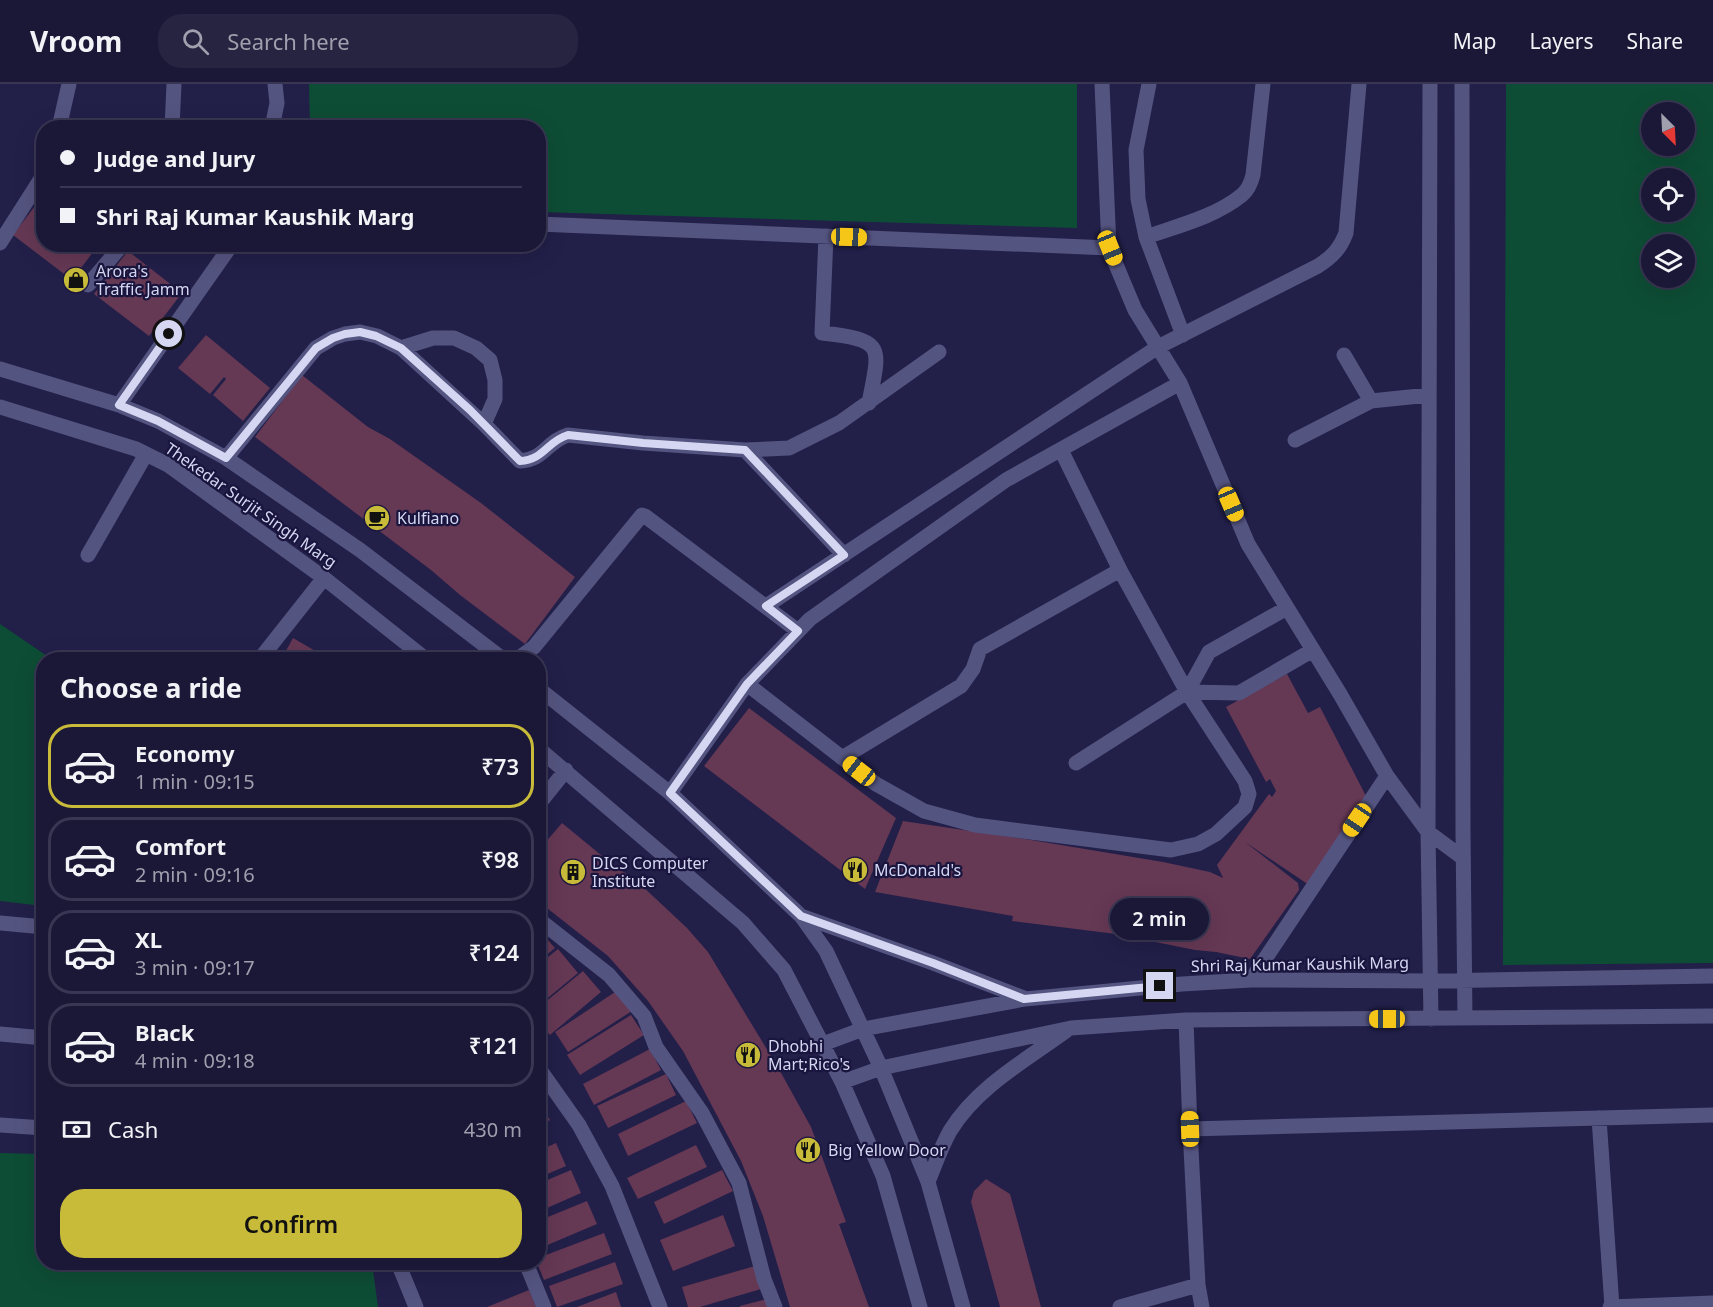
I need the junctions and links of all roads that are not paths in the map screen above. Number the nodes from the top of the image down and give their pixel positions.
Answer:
1 (69, 84) edge
2 (174, 84) edge
3 (275, 84) edge
4 (1102, 84) edge
5 (1149, 84) edge
6 (1263, 84) edge
7 (1359, 84) edge
8 (1430, 84) edge
9 (1462, 84) edge
10 (61, 120) edge
11 (172, 120) edge
12 (273, 120) edge
13 (36, 187) edge
14 (546, 224) edge
15 (826, 236) junction
16 (1146, 237) junction
17 (0, 243) edge
18 (1110, 248) junction
19 (116, 252) edge
20 (226, 252) edge
21 (88, 285) dead end
22 (1182, 335) junction
23 (1158, 347) junction
24 (401, 348) junction
25 (939, 352) dead end
26 (1344, 355) dead end
27 (0, 369) edge
28 (1180, 383) junction
29 (1430, 395) junction
30 (1371, 401) junction
31 (869, 403) junction
32 (119, 405) junction
33 (0, 410) edge
34 (484, 424) junction
35 (1295, 440) dead end
36 (745, 450) junction
37 (1061, 450) junction
38 (146, 454) junction
39 (226, 458) junction
40 (88, 555) dead end
41 (844, 555) junction
42 (1120, 570) junction
43 (324, 578) junction
44 (766, 606) junction
45 (1287, 608) junction
46 (798, 631) junction
47 (1312, 650) junction
48 (266, 652) edge
49 (418, 652) edge
50 (494, 652) edge
51 (527, 652) edge
52 (747, 684) junction
53 (1187, 692) junction
54 (546, 694) edge
55 (546, 754) edge
56 (842, 758) junction
57 (1076, 763) dead end
58 (566, 770) junction
59 (1387, 776) junction
60 (670, 793) junction
61 (546, 795) edge
62 (1428, 832) junction
63 (1463, 858) junction
64 (801, 916) junction
65 (0, 923) edge
66 (546, 925) edge
67 (36, 926) edge
68 (1713, 976) edge
69 (1251, 980) junction
70 (1432, 981) junction
71 (1464, 981) junction
72 (1024, 999) junction
73 (1713, 1016) edge
74 (1465, 1018) junction
75 (1431, 1019) junction
76 (1186, 1020) junction
77 (1071, 1028) junction
78 (862, 1029) junction
79 (0, 1034) edge
80 (36, 1037) edge
81 (823, 1044) junction
82 (881, 1068) junction
83 (546, 1078) edge
84 (842, 1082) junction
85 (1713, 1115) edge
86 (1599, 1118) junction
87 (0, 1125) edge
88 (36, 1127) edge
89 (1190, 1129) junction
90 (928, 1182) junction
91 (401, 1270) edge
92 (529, 1270) edge
93 (1198, 1285) junction
94 (1713, 1303) edge
95 (416, 1307) edge
96 (544, 1307) edge
97 (660, 1307) edge
98 (775, 1307) edge
99 (920, 1307) edge
100 (963, 1307) edge
101 (1120, 1307) edge
102 (1202, 1307) edge
103 (1611, 1307) edge

1 - 10 street
2 - 11 street
3 - 12 street
4 - 18 street
5 - 16 street
6 - 16 street
7 - 22 street
8 - 29 street
9 - 63 street
13 - 17 street
14 - 15 street
15 - 18 street
15 - 31 street
16 - 22 street
18 - 23 street
19 - 21 street
20 - 32 street
22 - 23 street
23 - 28 street
23 - 41 street
24 - 34 street
24 - 34 street
24 - 39 street
25 - 31 street
26 - 30 street
27 - 32 street, Thekedar Surjit Singh Marg
28 - 37 street
28 - 45 street
29 - 30 street
29 - 62 street
30 - 35 street
31 - 36 street
32 - 39 street, Thekedar Surjit Singh Marg
33 - 38 street, Thekedar Surjit Singh Marg
34 - 36 street
36 - 41 street
37 - 42 street
37 - 46 street
38 - 40 street
38 - 43 street, Thekedar Surjit Singh Marg
39 - 50 street, Thekedar Surjit Singh Marg
41 - 44 street
42 - 53 street
42 - 56 street
43 - 48 street
43 - 49 street, Thekedar Surjit Singh Marg
44 - 46 street
44 - 51 street
45 - 47 street
45 - 53 street
46 - 52 street
47 - 53 street
47 - 59 street
52 - 56 street
52 - 60 street
53 - 56 street
53 - 57 street
54 - 60 street
55 - 58 street
58 - 61 street
58 - 81 street
59 - 62 street
59 - 69 street
60 - 64 street
62 - 63 street
62 - 70 street
63 - 71 street
64 - 72 street
64 - 78 street
65 - 67 street
66 - 98 street
68 - 71 street, Shri Raj Kumar Kaushik Marg
69 - 70 street, Shri Raj Kumar Kaushik Marg
69 - 72 street, Shri Raj Kumar Kaushik Marg
70 - 71 street, Shri Raj Kumar Kaushik Marg
70 - 75 street
71 - 74 street
72 - 78 street, Shri Raj Kumar Kaushik Marg
73 - 74 street
74 - 75 street
75 - 76 street
76 - 77 street
76 - 89 street
77 - 82 street
77 - 90 street
78 - 81 street, Shri Raj Kumar Kaushik Marg
78 - 82 street
79 - 80 street
81 - 84 street
82 - 84 street
82 - 90 street
83 - 97 street
84 - 99 street
85 - 86 street
86 - 89 street
86 - 103 street
87 - 88 street
89 - 93 street
90 - 100 street
91 - 95 street
92 - 96 street
93 - 101 street
93 - 102 street
94 - 103 street

